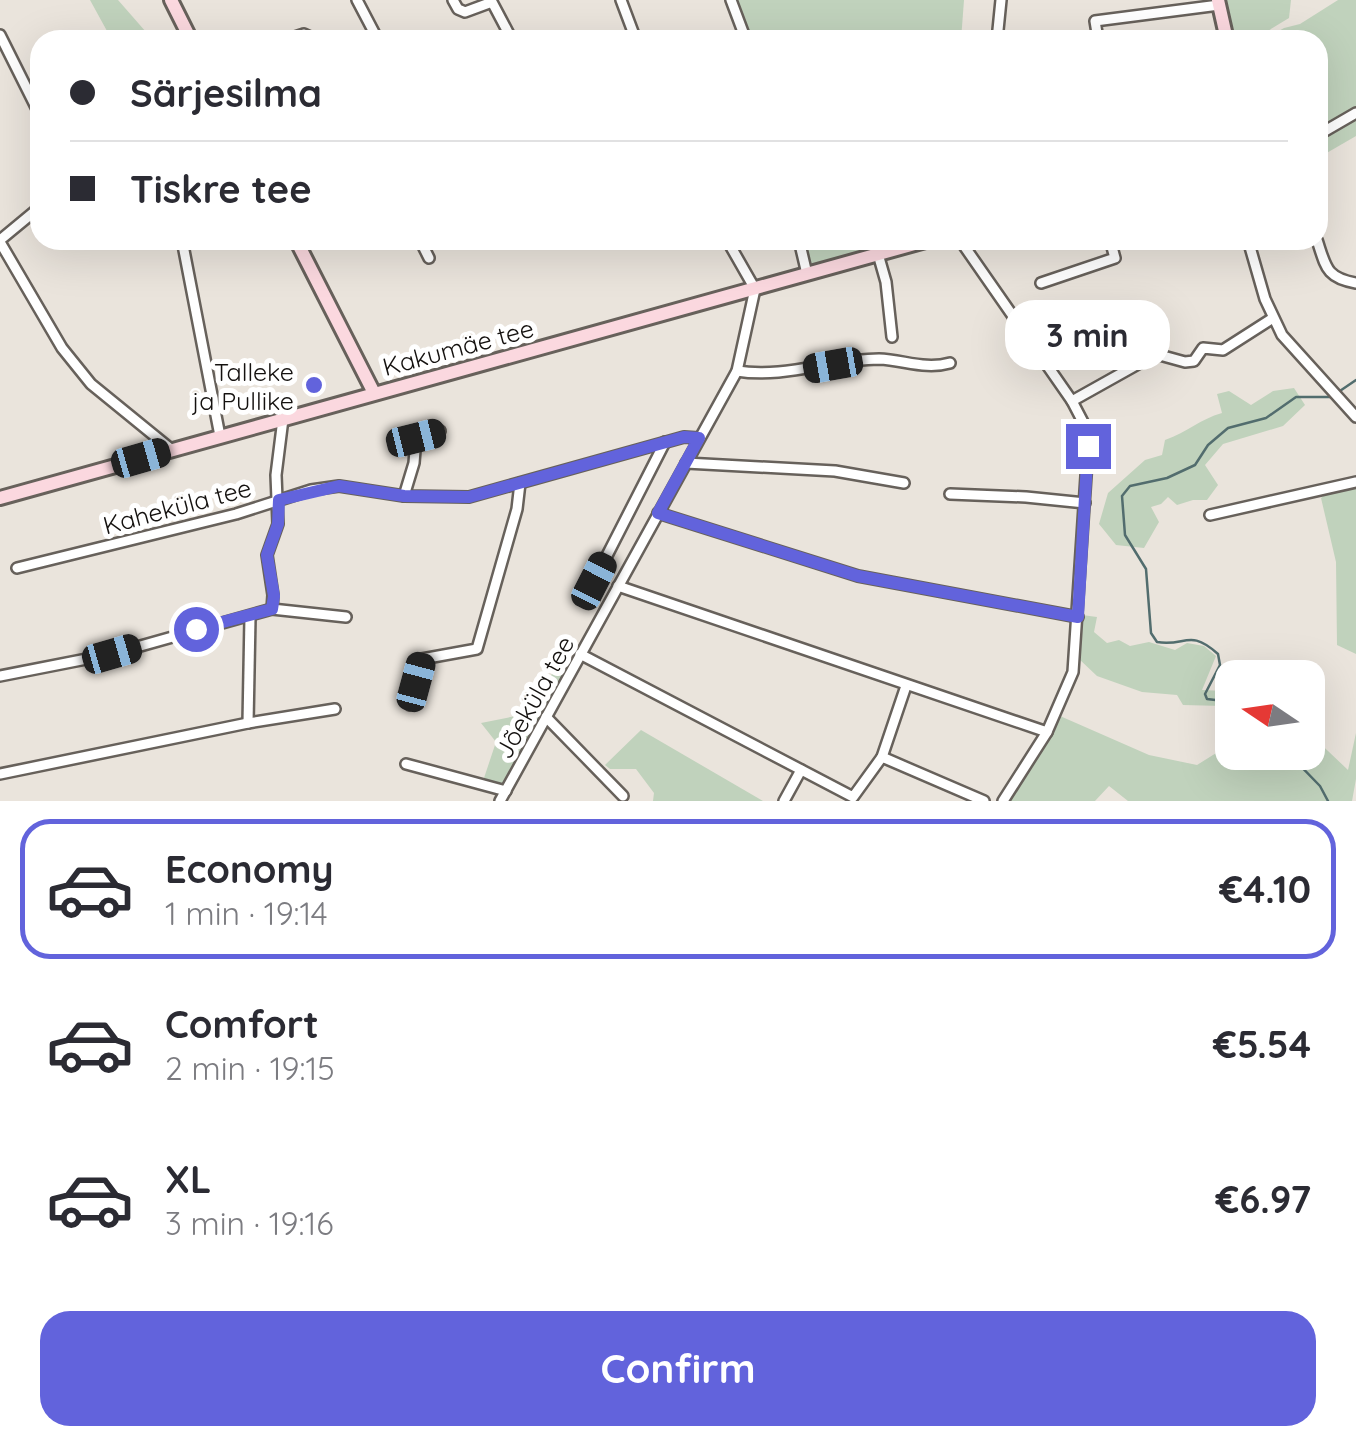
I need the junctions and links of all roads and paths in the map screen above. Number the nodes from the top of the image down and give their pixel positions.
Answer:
1 (171, 0) edge
2 (357, 0) edge
3 (453, 0) edge
4 (621, 0) edge
5 (731, 0) edge
6 (1001, 0) edge
7 (494, 1) edge
8 (1219, 3) edge
9 (186, 30) edge
10 (373, 30) edge
11 (507, 30) edge
12 (632, 30) edge
13 (742, 30) edge
14 (998, 30) edge
15 (1096, 30) edge
16 (1225, 30) edge
17 (0, 36) edge
18 (11, 61) junction
19 (0, 66) edge
20 (30, 96) edge
21 (1356, 113) edge
22 (1328, 130) edge
23 (30, 216) edge
24 (0, 241) edge
25 (184, 250) edge
26 (301, 250) edge
27 (424, 250) edge
28 (733, 250) edge
29 (801, 250) edge
30 (892, 250) edge
31 (967, 250) edge
32 (1113, 250) edge
33 (1251, 250) edge
34 (1320, 250) edge
35 (878, 254) junction
36 (428, 258) dead end
37 (807, 274) junction
38 (1041, 283) dead end
39 (1356, 283) edge
40 (754, 289) junction
41 (1273, 318) junction
42 (892, 338) dead end
43 (950, 362) dead end
44 (736, 370) junction
45 (374, 393) junction
46 (1072, 401) junction
47 (1356, 417) edge
48 (283, 419) junction
49 (440, 432) dead end
50 (220, 436) junction
51 (699, 438) junction
52 (666, 442) junction
53 (172, 450) junction
54 (686, 463) junction
55 (1356, 482) edge
56 (520, 483) junction
57 (904, 483) dead end
58 (950, 494) dead end
59 (404, 496) junction
60 (0, 498) edge
61 (279, 500) junction
62 (1085, 503) junction
63 (658, 513) junction
64 (1210, 515) dead end
65 (17, 568) dead end
66 (594, 581) dead end
67 (618, 586) junction
68 (272, 609) junction
69 (250, 617) junction
70 (346, 617) dead end
71 (1078, 617) junction
72 (580, 654) junction
73 (0, 676) edge
74 (906, 686) junction
75 (410, 705) dead end
76 (336, 709) dead end
77 (546, 717) junction
78 (248, 723) junction
79 (1047, 732) junction
80 (882, 757) junction
81 (406, 764) dead end
82 (800, 770) junction
83 (0, 774) edge
84 (503, 796) edge
85 (624, 796) dead end
86 (784, 801) edge
87 (984, 801) edge
88 (1003, 801) edge

1 - 9 street
2 - 10 street
3 - 7 street
4 - 12 street
5 - 13 street
6 - 14 street
7 - 11 street
8 - 15 street
8 - 16 street
17 - 18 street
18 - 19 street
18 - 20 street
21 - 22 street
23 - 24 street
24 - 53 street
25 - 50 street
26 - 45 street
27 - 36 street
28 - 40 street
29 - 37 street
30 - 35 street, Kakumäe tee
31 - 46 street
32 - 38 street
33 - 41 street
34 - 39 street
35 - 37 street, Kakumäe tee
35 - 42 street
37 - 40 street, Kakumäe tee
40 - 44 street, Jõeküla tee
40 - 45 street, Kakumäe tee
41 - 46 street
41 - 47 street
43 - 44 street
44 - 51 street, Jõeküla tee
45 - 48 street, Kakumäe tee
46 - 62 street
48 - 50 street, Kakumäe tee
48 - 61 street
49 - 59 street
50 - 53 street, Kakumäe tee
51 - 52 street, Kaheküla tee
51 - 54 street, Jõeküla tee
52 - 56 street, Kaheküla tee
52 - 66 street
53 - 60 street, Kakumäe tee
54 - 57 street
54 - 63 street, Jõeküla tee
55 - 64 street
56 - 59 street, Kaheküla tee
56 - 75 street
58 - 62 street
59 - 61 street, Kaheküla tee
61 - 65 street, Kaheküla tee
61 - 68 street
62 - 71 street
63 - 67 street, Jõeküla tee
63 - 71 street
67 - 72 street, Jõeküla tee
67 - 74 street
68 - 69 street
68 - 70 street
69 - 73 street
69 - 78 street
71 - 79 street
72 - 77 street, Jõeküla tee
72 - 82 street
74 - 79 street
74 - 80 street
76 - 78 street
77 - 84 street, Jõeküla tee
77 - 85 street
78 - 83 street
79 - 88 street
80 - 82 street
80 - 87 street
81 - 84 street
82 - 86 street

